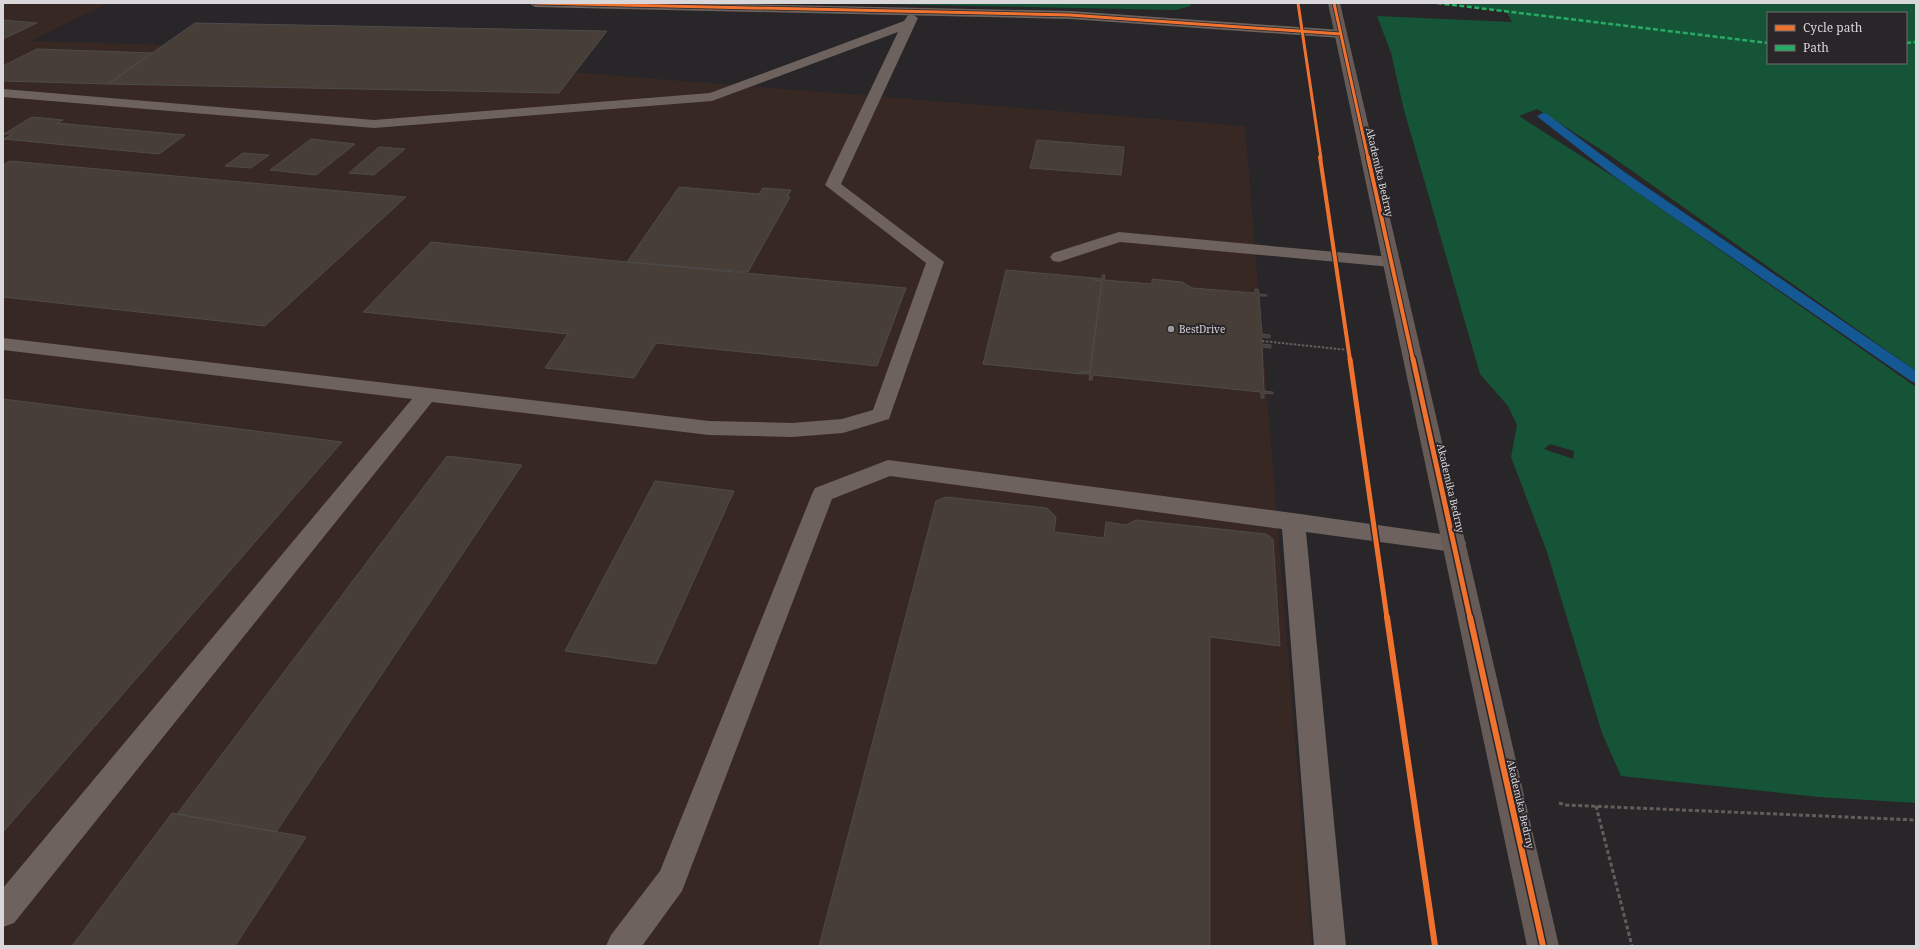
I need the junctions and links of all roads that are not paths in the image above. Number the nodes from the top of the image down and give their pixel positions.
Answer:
1 (535, 3) edge
2 (1334, 3) edge
3 (911, 18) junction
4 (1340, 34) junction
5 (3, 93) edge
6 (1059, 257) dead end
7 (1391, 262) junction
8 (3, 344) edge
9 (427, 394) junction
10 (1293, 521) junction
11 (1454, 543) junction
12 (3, 912) edge
13 (622, 946) edge
14 (1330, 946) edge
15 (1543, 946) edge

1 - 3 street
2 - 4 street, Akademika Bedrny
3 - 4 street
3 - 5 street
3 - 9 street
4 - 7 street, Akademika Bedrny
6 - 7 street
7 - 11 street, Akademika Bedrny
8 - 9 street
9 - 12 street
10 - 11 street
10 - 13 street
10 - 14 street
11 - 15 street, Akademika Bedrny

